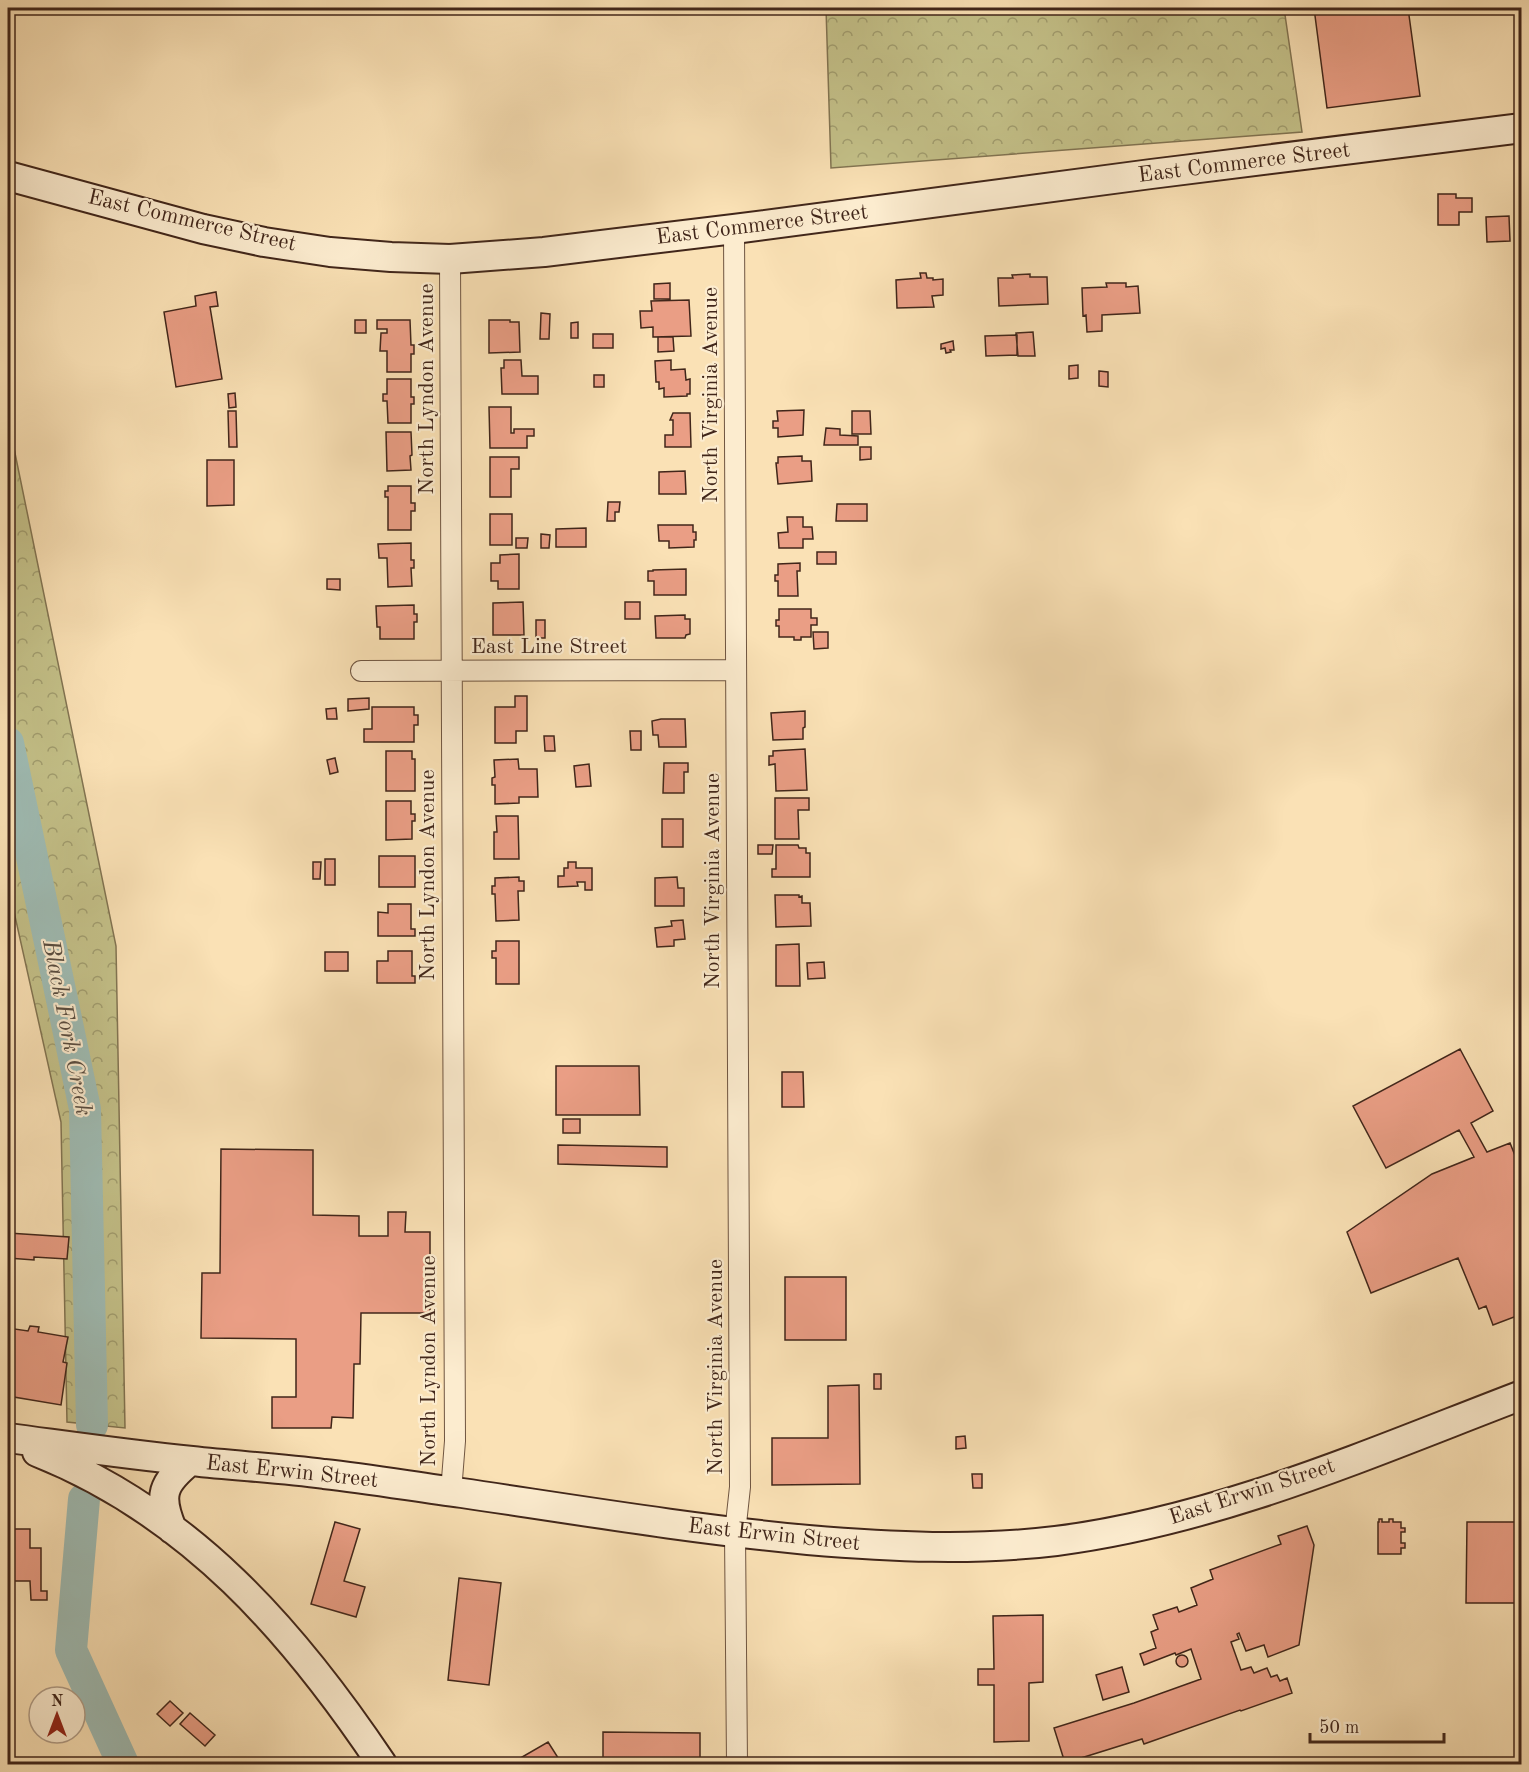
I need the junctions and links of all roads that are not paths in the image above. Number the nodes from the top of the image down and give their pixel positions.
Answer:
1 (1521, 128) edge
2 (8, 176) edge
3 (734, 229) junction
4 (450, 259) junction
5 (736, 670) junction
6 (361, 671) dead end
7 (452, 671) junction
8 (1521, 1395) edge
9 (8, 1439) edge
10 (190, 1461) junction
11 (451, 1492) junction
12 (172, 1529) junction
13 (735, 1533) junction
14 (382, 1764) edge
15 (737, 1764) edge

1 - 3 main road, East Commerce Street
2 - 4 main road, East Commerce Street
3 - 4 main road, East Commerce Street
3 - 5 street, North Virginia Avenue
4 - 7 street, North Lyndon Avenue
5 - 7 street, East Line Street
5 - 13 street, North Virginia Avenue
6 - 7 street, East Line Street
7 - 11 street, North Lyndon Avenue
8 - 13 main road, East Erwin Street
9 - 10 main road, East Erwin Street
9 - 12 main road
10 - 11 main road, East Erwin Street
10 - 12 main road
11 - 13 main road, East Erwin Street
12 - 14 main road
13 - 15 street, North Virginia Avenue

